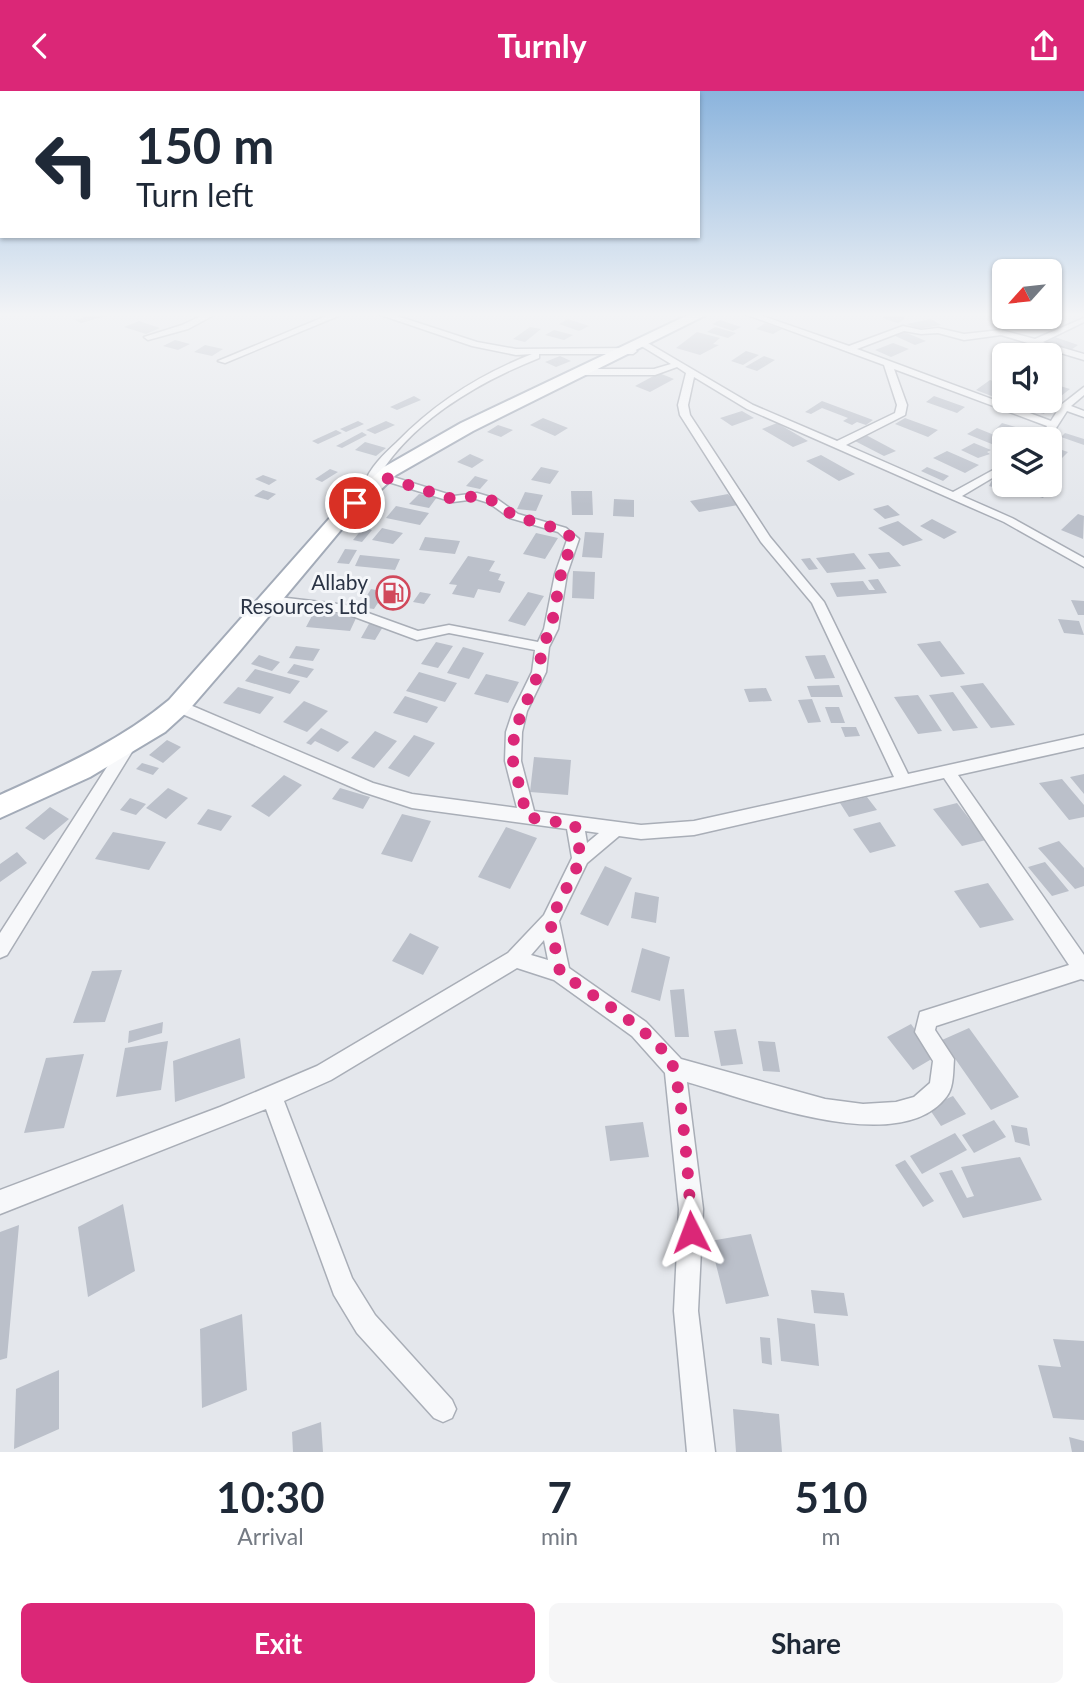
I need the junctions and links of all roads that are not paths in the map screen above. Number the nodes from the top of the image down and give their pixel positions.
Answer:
1 (483, 378) edge
2 (570, 378) edge
3 (689, 378) edge
4 (698, 378) edge
5 (893, 378) edge
6 (927, 378) edge
7 (1084, 390) edge
8 (1065, 407) junction
9 (1084, 414) edge
10 (1053, 425) joint
11 (838, 446) junction
12 (992, 474) edge
13 (375, 484) junction
14 (952, 497) junction
15 (1084, 563) edge
16 (270, 600) junction
17 (542, 647) junction
18 (178, 706) junction
19 (130, 743) junction
20 (1080, 747) edge
21 (947, 771) junction
22 (904, 781) junction
23 (0, 807) edge
24 (527, 817) junction
25 (575, 825) junction
26 (616, 829) junction
27 (581, 859) junction
28 (550, 921) junction
29 (0, 949) edge
30 (515, 960) junction
31 (1083, 970) edge
32 (560, 972) junction
33 (675, 1068) junction
34 (272, 1097) junction
35 (0, 1202) edge
36 (443, 1409) dead end
37 (701, 1452) edge

1 - 13 street
2 - 13 main road
3 - 22 street
4 - 11 street
5 - 11 street
6 - 10 street
7 - 8 street
8 - 9 street
8 - 10 street
11 - 14 street
12 - 14 street
13 - 16 main road
13 - 17 street
14 - 15 street
16 - 17 street
16 - 18 main road
17 - 24 street
18 - 19 main road
18 - 24 street
19 - 23 main road
19 - 29 street
20 - 21 street
21 - 22 street
21 - 31 street
22 - 26 street
24 - 25 street
25 - 26 street
25 - 27 street
26 - 27 street
27 - 28 street
28 - 30 street
28 - 32 street
30 - 32 street
30 - 34 street
31 - 33 street
32 - 33 street
33 - 37 street
34 - 35 street
34 - 36 street

